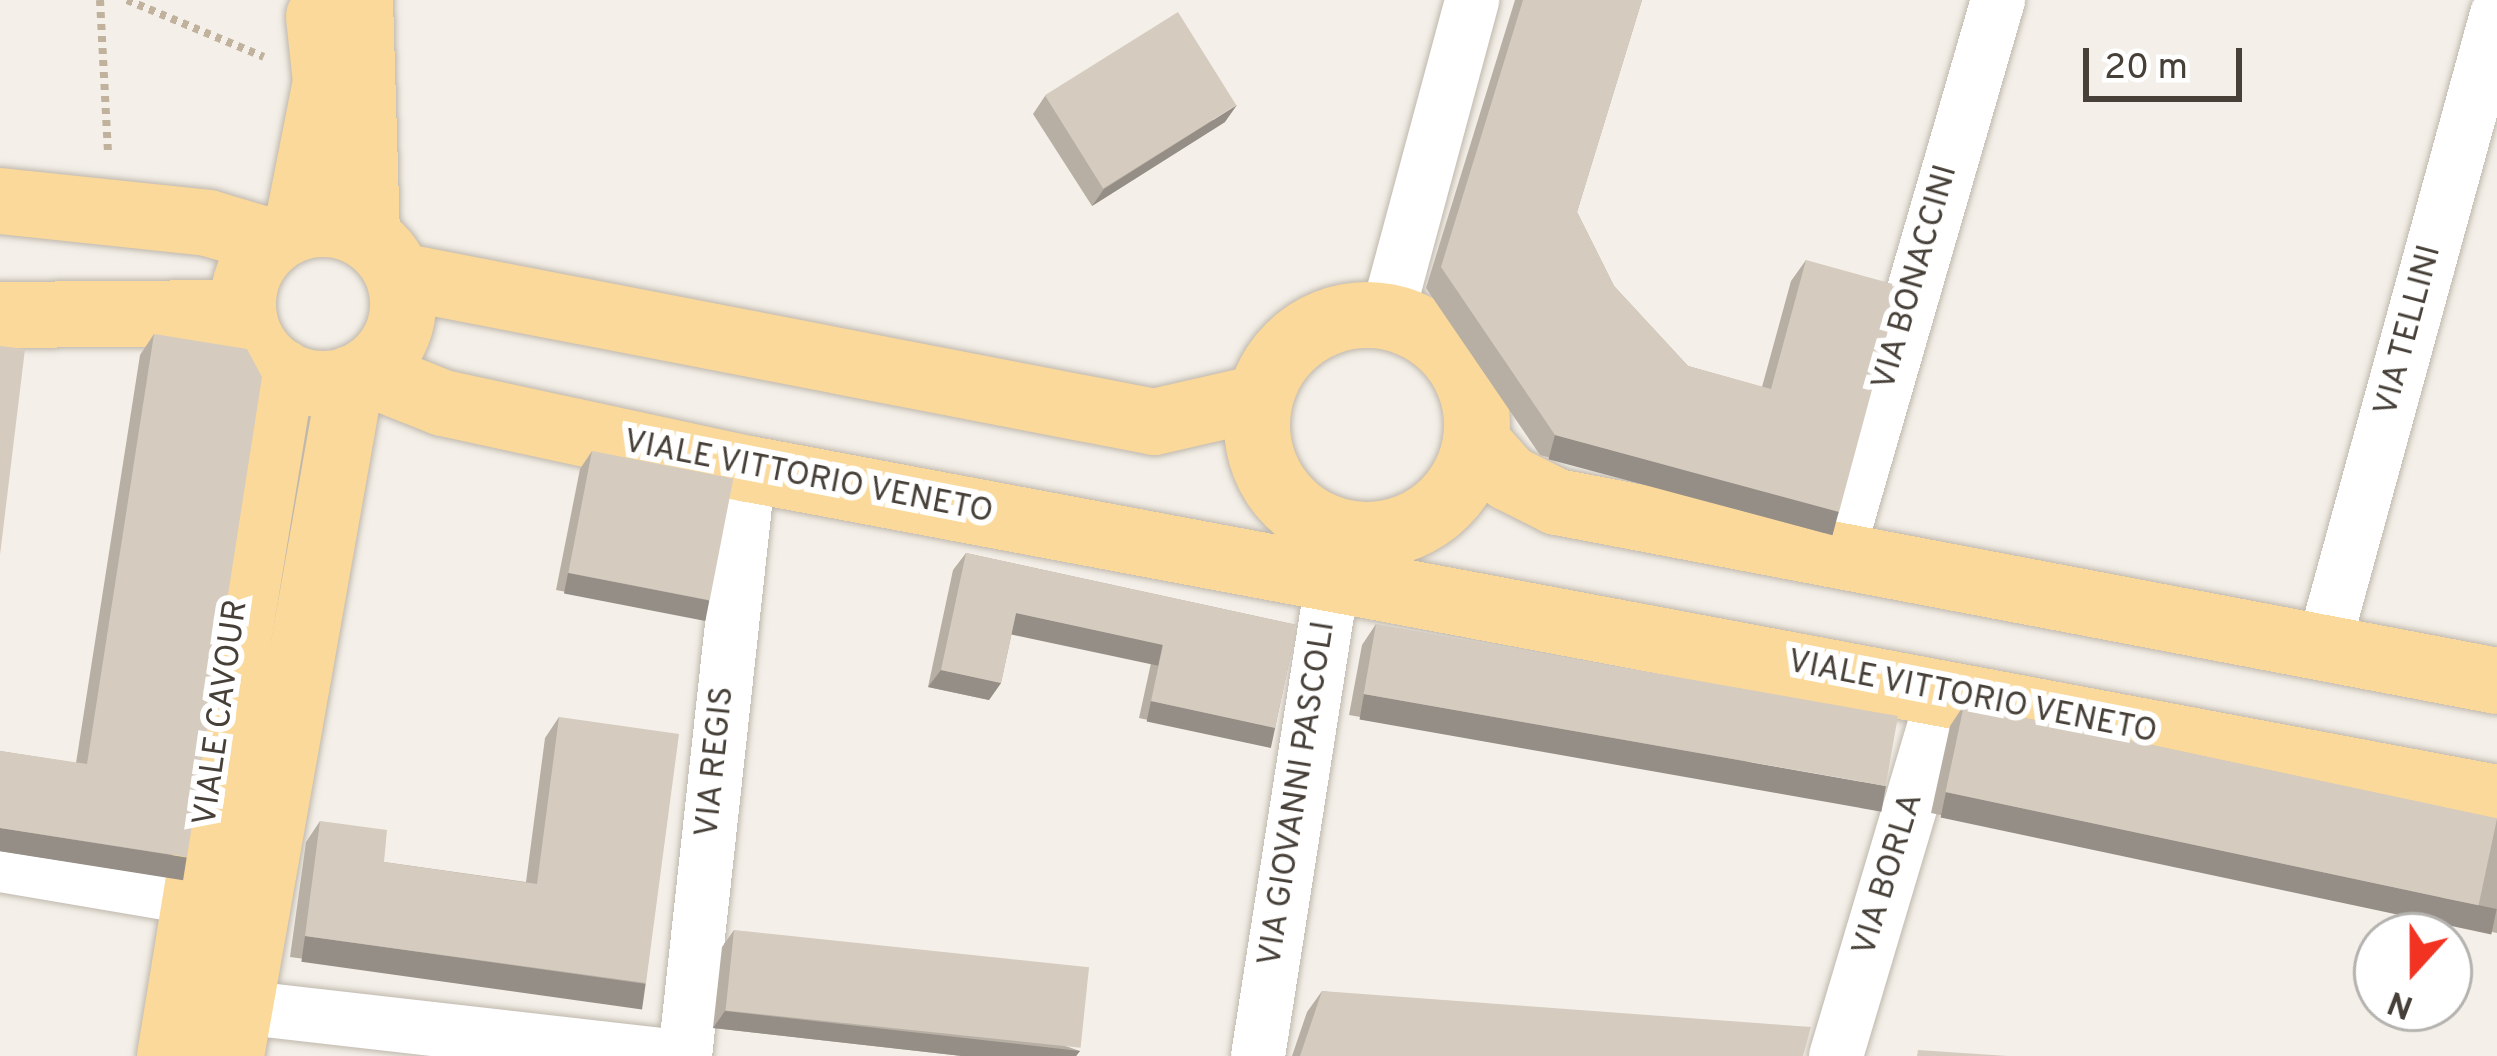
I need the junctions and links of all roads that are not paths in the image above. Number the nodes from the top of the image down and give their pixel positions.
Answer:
1 (317, 0) edge
2 (360, 0) edge
3 (1472, 0) edge
4 (1998, 0) edge
5 (2497, 14) edge
6 (0, 201) edge
7 (284, 235) junction
8 (383, 257) junction
9 (243, 313) junction
10 (0, 315) edge
11 (1387, 316) junction
12 (282, 372) junction
13 (358, 376) junction
14 (1259, 398) junction
15 (1477, 441) junction
16 (749, 469) junction
17 (1335, 542) junction
18 (1837, 555) junction
19 (2323, 648) junction
20 (2497, 681) edge
21 (1944, 694) junction
22 (2497, 798) edge
23 (0, 865) edge
24 (195, 898) junction
25 (235, 1031) edge
26 (170, 1056) edge
27 (670, 1056) edge
28 (685, 1056) edge
29 (1258, 1056) edge
30 (1836, 1056) edge

1 - 7 main road
2 - 8 main road
3 - 11 street
4 - 18 street, VIA BONACCINI
5 - 19 street, VIA TELLINI
6 - 7 main road
7 - 8 main road
7 - 9 main road
8 - 13 main road
8 - 14 main road
9 - 10 main road
9 - 12 main road
11 - 14 main road
11 - 15 main road
12 - 13 main road
12 - 24 main road, VIALE CAVOUR
13 - 16 main road, VIALE VITTORIO VENETO
13 - 25 main road, VIALE CAVOUR
14 - 17 main road
15 - 17 main road
15 - 18 main road
16 - 17 main road, VIALE VITTORIO VENETO
16 - 28 street, VIA REGIS
17 - 21 main road, VIALE VITTORIO VENETO
17 - 29 street, VIA GIOVANNI PASCOLI
18 - 19 main road
19 - 20 main road
21 - 22 main road, VIALE VITTORIO VENETO
21 - 30 street, VIA BORLA
23 - 24 street
24 - 26 main road, VIALE CAVOUR
25 - 27 street

